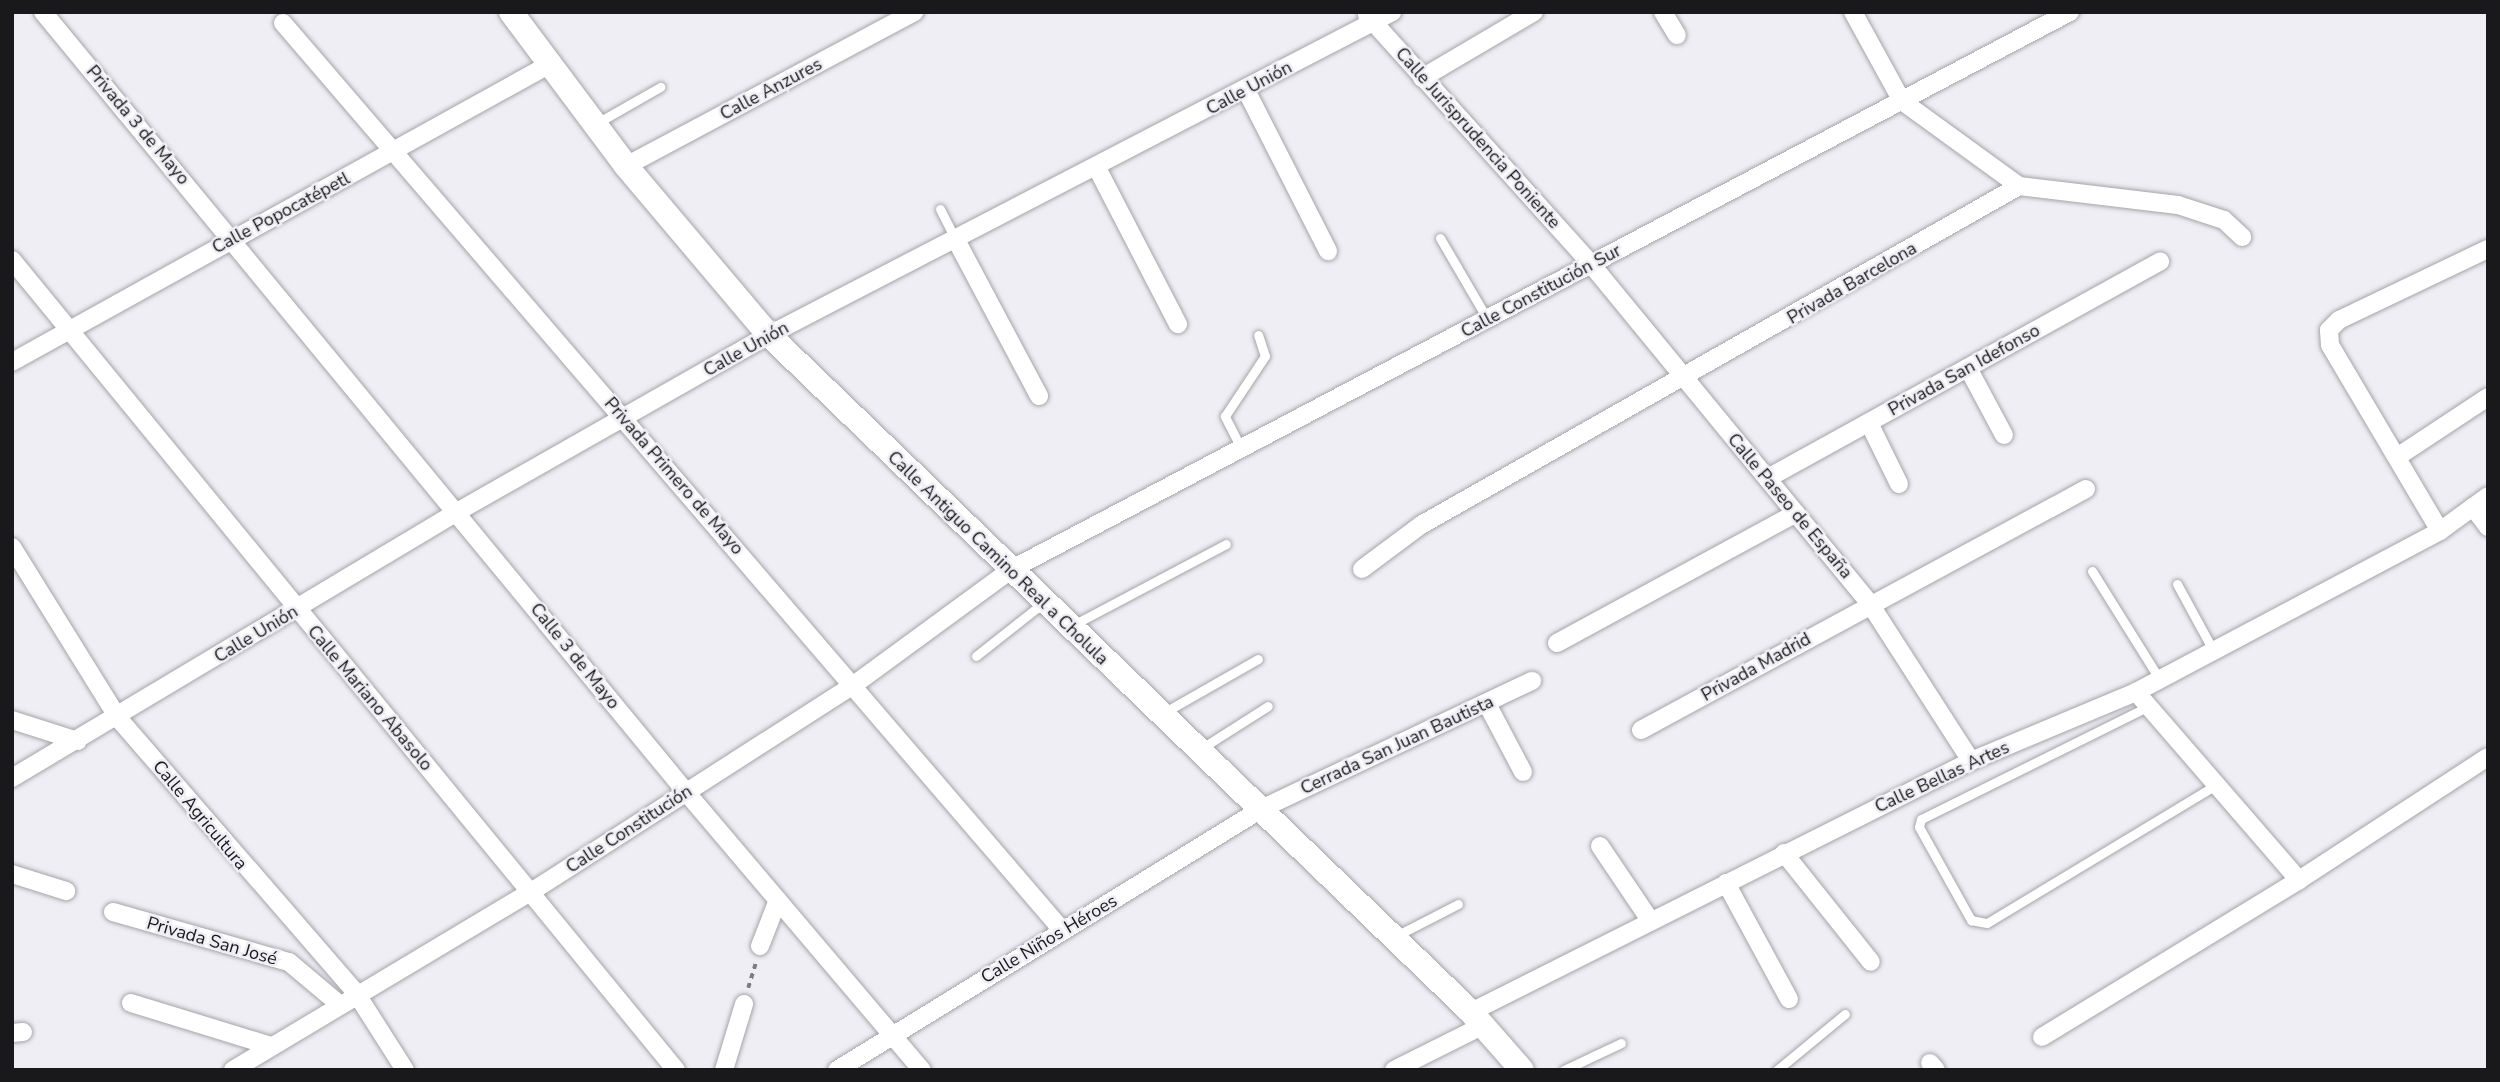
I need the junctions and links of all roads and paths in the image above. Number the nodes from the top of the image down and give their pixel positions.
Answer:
1 (43, 12) edge
2 (915, 12) edge
3 (1392, 12) edge
4 (1534, 12) edge
5 (1663, 12) edge
6 (1853, 12) edge
7 (2070, 12) edge
8 (514, 13) edge
9 (1369, 17) edge
10 (283, 23) dead end
11 (1677, 35) dead end
12 (550, 64) junction
13 (1422, 78) junction
14 (660, 88) dead end
15 (1246, 90) junction
16 (1902, 101) junction
17 (595, 124) junction
18 (395, 152) junction
19 (626, 166) junction
20 (1097, 168) junction
21 (2019, 186) junction
22 (940, 209) dead end
23 (2242, 237) dead end
24 (232, 238) junction
25 (1440, 238) dead end
26 (955, 239) junction
27 (2488, 248) edge
28 (1328, 251) dead end
29 (12, 260) edge
30 (2160, 262) dead end
31 (1591, 264) junction
32 (1488, 320) junction
33 (1178, 324) dead end
34 (69, 332) junction
35 (769, 335) junction
36 (1258, 335) dead end
37 (12, 362) edge
38 (1968, 368) junction
39 (1684, 379) junction
40 (1039, 396) dead end
41 (2488, 397) edge
42 (624, 418) junction
43 (1868, 423) junction
44 (2004, 435) dead end
45 (1241, 449) junction
46 (2397, 457) junction
47 (1768, 478) junction
48 (1899, 484) dead end
49 (2086, 489) dead end
50 (2488, 496) edge
51 (2473, 507) junction
52 (457, 512) junction
53 (1796, 513) junction
54 (2488, 527) edge
55 (2440, 530) junction
56 (1226, 544) dead end
57 (12, 547) edge
58 (1012, 569) junction
59 (1362, 569) dead end
60 (2092, 571) dead end
61 (2177, 584) dead end
62 (1045, 602) junction
63 (1870, 604) junction
64 (297, 610) junction
65 (1071, 626) junction
66 (1557, 643) dead end
67 (2214, 652) junction
68 (975, 656) dead end
69 (1258, 659) dead end
70 (2160, 680) junction
71 (1532, 681) dead end
72 (855, 684) junction
73 (2136, 692) junction
74 (1487, 704) junction
75 (1268, 706) dead end
76 (2147, 707) junction
77 (1159, 716) junction
78 (118, 718) junction
79 (12, 720) edge
80 (1641, 730) dead end
81 (78, 741) junction
82 (1198, 751) junction
83 (2488, 757) edge
84 (1971, 761) junction
85 (1523, 772) dead end
86 (12, 778) edge
87 (2216, 785) junction
88 (686, 792) junction
89 (1261, 809) junction
90 (1600, 846) dead end
91 (1784, 853) junction
92 (12, 874) edge
93 (2299, 880) junction
94 (1726, 883) junction
95 (66, 891) dead end
96 (531, 892) junction
97 (778, 900) junction
98 (1458, 904) dead end
99 (113, 912) dead end
100 (1650, 920) junction
101 (1063, 930) junction
102 (1394, 937) junction
103 (760, 946) joint
104 (1871, 962) dead end
105 (356, 993) junction
106 (1789, 999) dead end
107 (131, 1003) dead end
108 (339, 1004) junction
109 (744, 1004) joint
110 (1845, 1014) dead end
111 (1477, 1019) junction
112 (893, 1034) junction
113 (2042, 1037) dead end
114 (1621, 1043) dead end
115 (271, 1046) junction
116 (233, 1070) edge
117 (405, 1070) edge
118 (676, 1070) edge
119 (724, 1070) edge
120 (836, 1070) edge
121 (922, 1070) edge
122 (1394, 1070) edge
123 (1522, 1070) edge
124 (1564, 1070) edge
125 (1777, 1070) edge

1 - 24 street, Privada 3 de Mayo
2 - 19 street, Calle Anzures
3 - 9 street, Calle Unión
4 - 13 street
5 - 11 street
6 - 16 street
7 - 16 street, Calle Constitución Sur
8 - 12 main road, Calle Antiguo Camino Real a Cholula
9 - 13 street, Calle Jurisprudencia Poniente
9 - 15 street, Calle Unión
10 - 18 street, Privada Primero de Mayo
12 - 17 main road, Calle Antiguo Camino Real a Cholula
12 - 18 street, Calle Popocatépetl
13 - 31 street, Calle Jurisprudencia Poniente
14 - 17 lane
15 - 20 street, Calle Unión
15 - 28 street
16 - 21 street
16 - 31 street, Calle Constitución Sur
17 - 19 main road, Calle Antiguo Camino Real a Cholula
18 - 24 street, Calle Popocatépetl
18 - 42 street, Privada Primero de Mayo
19 - 35 main road, Calle Antiguo Camino Real a Cholula
20 - 26 street, Calle Unión
20 - 33 street
21 - 23 street
21 - 39 street, Privada Barcelona
22 - 26 lane
24 - 34 street, Calle Popocatépetl
24 - 52 street, Calle 3 de Mayo
25 - 32 lane
26 - 35 street, Calle Unión
26 - 40 street
27 - 46 street
29 - 34 street, Calle Mariano Abasolo
30 - 38 street, Privada San Idefonso
31 - 32 street, Calle Constitución Sur
31 - 39 street, Calle Paseo de España
32 - 45 street, Calle Constitución Sur
34 - 37 street, Calle Popocatépetl
34 - 64 street, Calle Mariano Abasolo
35 - 42 street, Calle Unión
35 - 58 main road, Calle Antiguo Camino Real a Cholula
36 - 45 lane
38 - 43 street, Privada San Idefonso
38 - 44 street
39 - 47 street, Calle Paseo de España
39 - 59 street, Privada Barcelona
41 - 46 street
42 - 52 street, Calle Unión
42 - 72 street, Privada Primero de Mayo
43 - 47 street, Privada San Idefonso
43 - 48 street
45 - 58 street, Calle Constitución Sur
46 - 55 street
47 - 53 street, Calle Paseo de España
49 - 63 street, Privada Madrid
50 - 51 street, Calle Bellas Artes
51 - 54 street
51 - 55 street, Calle Bellas Artes
52 - 64 street, Calle Unión
52 - 88 street, Calle 3 de Mayo
53 - 63 street, Calle Paseo de España
53 - 66 street
55 - 67 street, Calle Bellas Artes
56 - 65 lane
57 - 78 street, Calle Agricultura
58 - 62 main road, Calle Antiguo Camino Real a Cholula
58 - 72 street, Calle Constitución
60 - 70 lane
61 - 67 lane
62 - 65 main road, Calle Antiguo Camino Real a Cholula
62 - 68 lane
63 - 80 street, Privada Madrid
63 - 84 street, Calle Paseo de España
64 - 78 street, Calle Unión
64 - 96 street, Calle Mariano Abasolo
65 - 77 main road, Calle Antiguo Camino Real a Cholula
67 - 70 street, Calle Bellas Artes
69 - 77 lane
70 - 73 street, Calle Bellas Artes
71 - 74 street, Cerrada San Juan Bautista
72 - 88 street, Calle Constitución
72 - 101 street, Privada Primero de Mayo
73 - 76 street
73 - 84 street, Calle Bellas Artes
74 - 85 street
74 - 89 street, Cerrada San Juan Bautista
75 - 82 lane
76 - 87 street
76 - 87 lane
77 - 82 main road, Calle Antiguo Camino Real a Cholula
78 - 81 street, Calle Unión
78 - 105 street, Calle Agricultura
79 - 81 street
81 - 86 street, Calle Unión
82 - 89 main road, Calle Antiguo Camino Real a Cholula
83 - 93 street
84 - 91 street, Calle Bellas Artes
87 - 93 street
88 - 96 street, Calle Constitución
88 - 97 street, Calle 3 de Mayo
89 - 101 street, Calle Niños Héroes
89 - 102 main road, Calle Antiguo Camino Real a Cholula
90 - 100 street
91 - 94 street, Calle Bellas Artes
91 - 104 street
92 - 95 street
93 - 113 street
94 - 100 street, Calle Bellas Artes
94 - 106 street
96 - 105 street, Calle Constitución
96 - 118 street, Calle Mariano Abasolo
97 - 103 street
97 - 112 street, Calle 3 de Mayo
98 - 102 lane
99 - 108 street, Privada San José
100 - 111 street, Calle Bellas Artes
101 - 112 street, Calle Niños Héroes
102 - 111 main road, Calle Antiguo Camino Real a Cholula
103 - 109 path
105 - 108 street, Calle Constitución
105 - 117 street, Calle Agricultura
107 - 115 street
108 - 115 street, Calle Constitución
109 - 119 street
110 - 125 lane
111 - 122 street, Calle Bellas Artes
111 - 123 main road, Calle Antiguo Camino Real a Cholula
112 - 120 street, Calle Niños Héroes
112 - 121 street, Calle 3 de Mayo
114 - 124 lane
115 - 116 street, Calle Constitución

